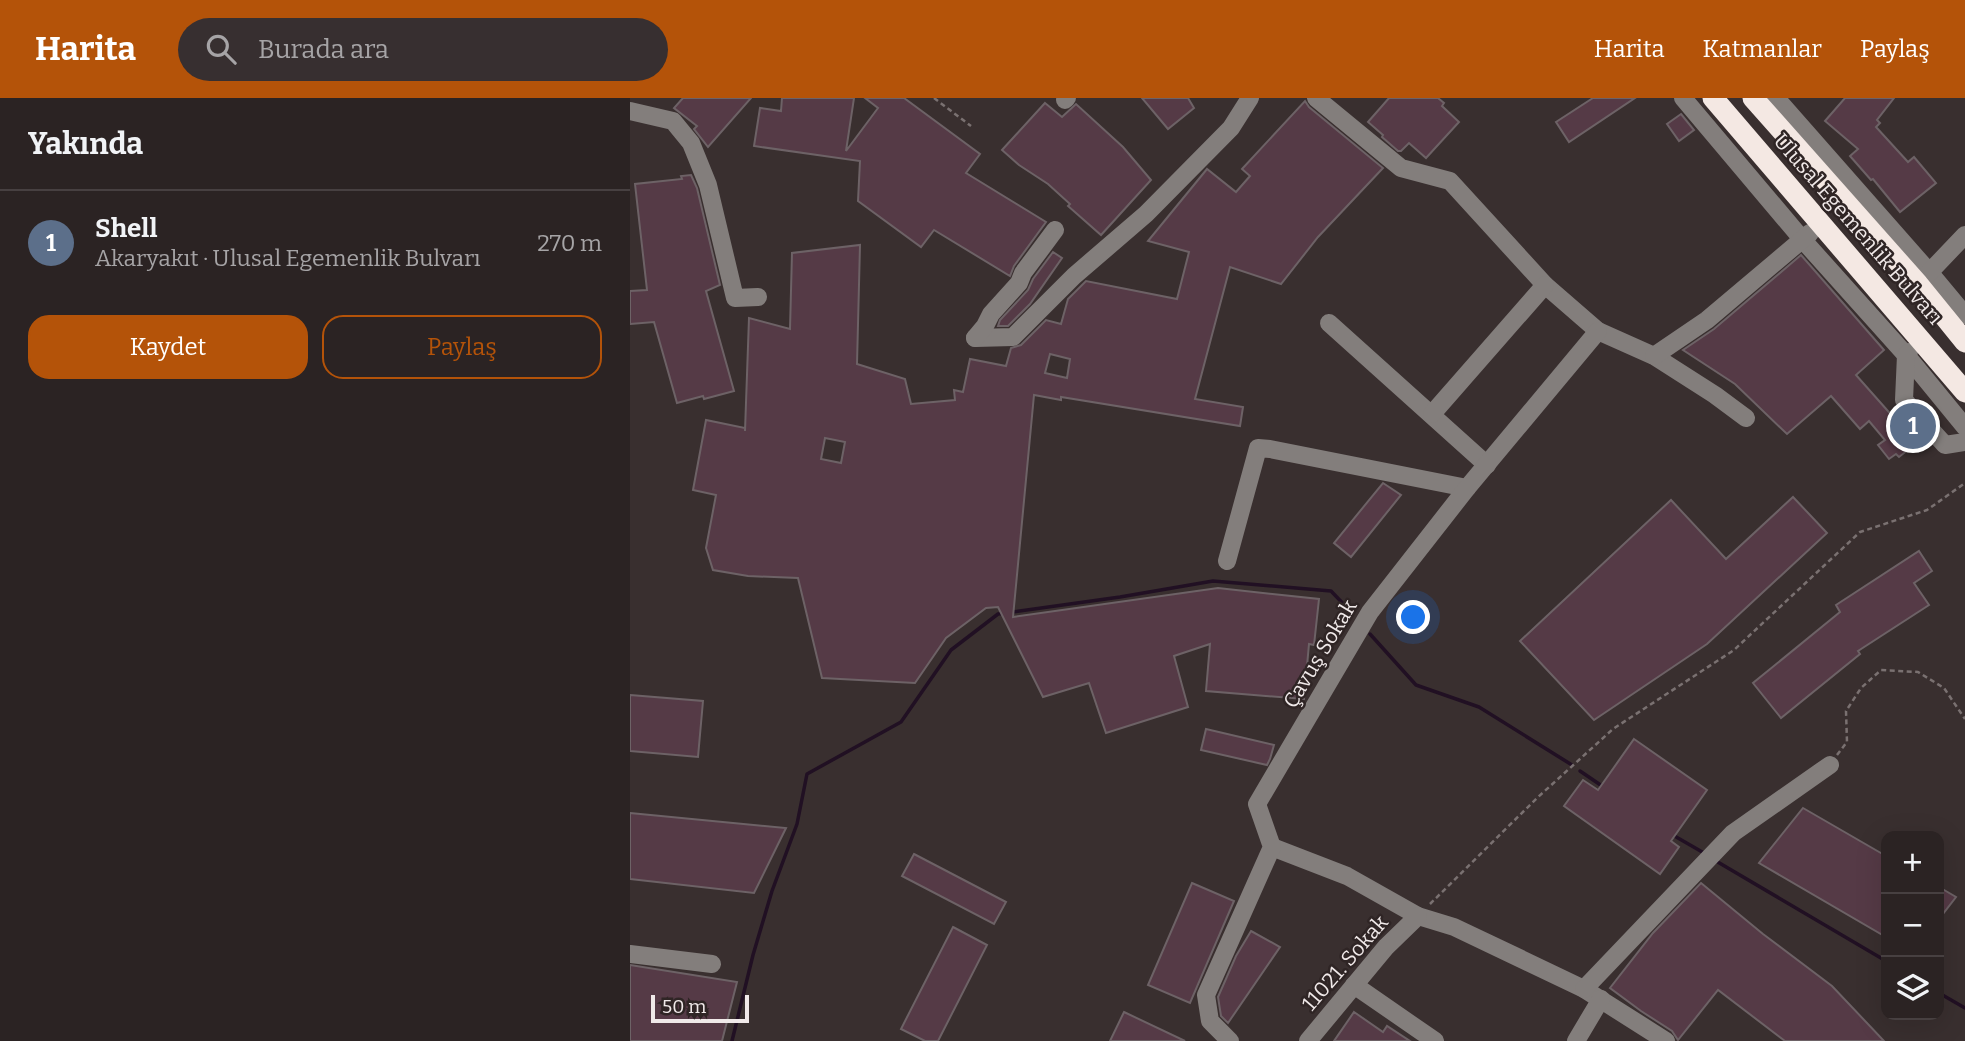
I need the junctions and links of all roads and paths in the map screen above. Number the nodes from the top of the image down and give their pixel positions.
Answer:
1 (934, 98) edge
2 (1250, 98) edge
3 (1316, 98) edge
4 (1683, 98) edge
5 (1713, 98) edge
6 (1753, 98) edge
7 (1776, 98) edge
8 (630, 111) edge
9 (971, 126) dead end
10 (1821, 224) junction
11 (1055, 230) dead end
12 (1965, 235) edge
13 (1802, 239) junction
14 (1924, 278) junction
15 (1545, 285) junction
16 (758, 297) dead end
17 (1965, 315) edge
18 (1329, 323) dead end
19 (1598, 331) junction
20 (1965, 342) edge
21 (1914, 348) junction
22 (1654, 356) junction
23 (1965, 392) edge
24 (1432, 414) junction
25 (1746, 418) dead end
26 (1965, 427) edge
27 (1965, 442) edge
28 (1487, 465) junction
29 (1965, 483) edge
30 (1467, 488) junction
31 (1227, 561) dead end
32 (1965, 719) edge
33 (1830, 765) joint
34 (1272, 847) junction
35 (1418, 916) junction
36 (630, 954) edge
37 (712, 964) dead end
38 (1353, 985) junction
39 (1584, 989) junction
40 (1601, 999) junction
41 (1230, 1041) edge
42 (1308, 1041) edge
43 (1435, 1041) edge
44 (1576, 1041) edge
45 (1666, 1041) edge

1 - 9 path
2 - 11 street
3 - 15 street
4 - 13 street
5 - 10 highway, Ulusal Egemenlik Bulvarı
6 - 14 highway, Ulusal Egemenlik Bulvarı
7 - 14 street
8 - 16 street
10 - 13 street
10 - 21 highway, Ulusal Egemenlik Bulvarı
12 - 14 street
13 - 21 street
13 - 22 street
14 - 17 street
14 - 20 highway, Ulusal Egemenlik Bulvarı
15 - 19 street
15 - 24 street
18 - 24 street
19 - 22 street
19 - 28 street, Çavuş Sokak
21 - 23 highway, Ulusal Egemenlik Bulvarı
21 - 26 street
21 - 27 street
22 - 25 street
24 - 28 street
28 - 30 street, Çavuş Sokak
29 - 35 path
30 - 31 street
30 - 34 street, Çavuş Sokak
32 - 33 path
33 - 39 street
34 - 35 street
34 - 41 street
35 - 38 street, 11021. Sokak
35 - 39 street
36 - 37 street
38 - 42 street, 11021. Sokak
38 - 43 street
39 - 40 street
40 - 44 street
40 - 45 street

